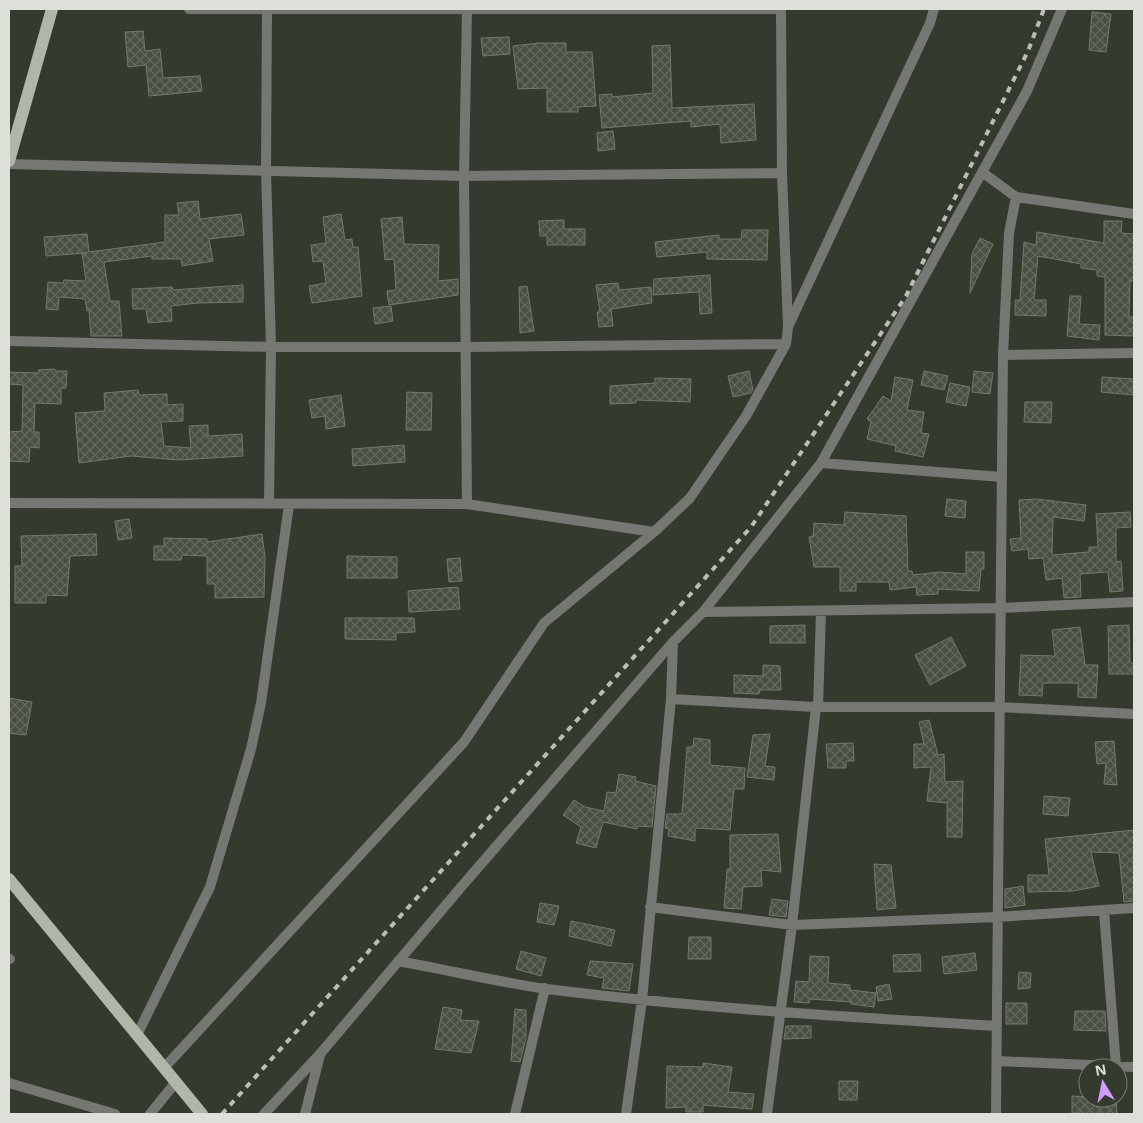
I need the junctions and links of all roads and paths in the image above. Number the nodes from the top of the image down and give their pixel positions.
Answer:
1 (52, 9) edge
2 (190, 9) edge
3 (467, 9) edge
4 (781, 9) edge
5 (934, 9) edge
6 (1062, 9) edge
7 (267, 10) edge
8 (9, 162) edge
9 (266, 170) junction
10 (982, 172) junction
11 (782, 173) junction
12 (464, 176) junction
13 (1016, 197) junction
14 (1134, 214) edge
15 (788, 327) junction
16 (9, 341) edge
17 (786, 344) junction
18 (271, 347) junction
19 (466, 347) junction
20 (1134, 352) edge
21 (1003, 355) junction
22 (821, 463) junction
23 (1002, 476) junction
24 (9, 503) edge
25 (269, 504) junction
26 (467, 504) junction
27 (289, 505) junction
28 (654, 532) junction
29 (1134, 602) edge
30 (1001, 608) junction
31 (703, 612) junction
32 (821, 612) junction
33 (673, 642) junction
34 (670, 699) junction
35 (817, 707) junction
36 (999, 708) junction
37 (1134, 714) edge
38 (9, 879) edge
39 (650, 907) junction
40 (1134, 908) edge
41 (1104, 911) junction
42 (997, 917) junction
43 (792, 925) junction
44 (398, 961) junction
45 (545, 988) junction
46 (642, 1000) junction
47 (779, 1014) junction
48 (997, 1026) junction
49 (137, 1035) junction
50 (320, 1054) junction
51 (1115, 1058) edge
52 (997, 1062) junction
53 (1078, 1065) edge
54 (164, 1068) junction
55 (176, 1082) junction
56 (9, 1083) edge
57 (115, 1114) edge
58 (150, 1114) edge
59 (202, 1114) edge
60 (264, 1114) edge
61 (305, 1114) edge
62 (515, 1114) edge
63 (626, 1114) edge
64 (767, 1114) edge
65 (996, 1114) edge

1 - 8 main road
2 - 7 street
3 - 4 street
3 - 7 street
3 - 12 street
4 - 11 street
5 - 15 street
6 - 10 street
7 - 9 street
8 - 9 street
9 - 12 street
9 - 18 street
10 - 13 street
10 - 22 street
11 - 12 street
11 - 15 street
12 - 19 street
13 - 14 street
13 - 21 street
15 - 17 street
16 - 18 street
17 - 19 street
17 - 28 street
18 - 19 street
18 - 25 street
19 - 26 street
20 - 21 street
21 - 23 street
22 - 23 street
22 - 31 street
23 - 30 street
24 - 25 street
25 - 27 street
26 - 27 street
26 - 28 street
27 - 49 street
28 - 54 street
29 - 30 street
30 - 32 street
30 - 36 street
31 - 32 street
31 - 33 street
32 - 35 street
33 - 34 street
33 - 44 street
34 - 35 street
34 - 39 street
35 - 36 street
35 - 43 street
36 - 37 street
36 - 42 street
38 - 49 main road
39 - 43 street
39 - 46 street
40 - 41 street
41 - 42 street
41 - 51 street
42 - 43 street
42 - 48 street
43 - 47 street
44 - 45 street
44 - 50 street
45 - 46 street
45 - 62 street
46 - 47 street
46 - 63 street
47 - 48 street
47 - 64 street
48 - 52 street
49 - 54 main road
50 - 60 street
50 - 61 street
52 - 53 street
52 - 65 street
54 - 55 main road
55 - 58 street
55 - 59 main road
56 - 57 street

